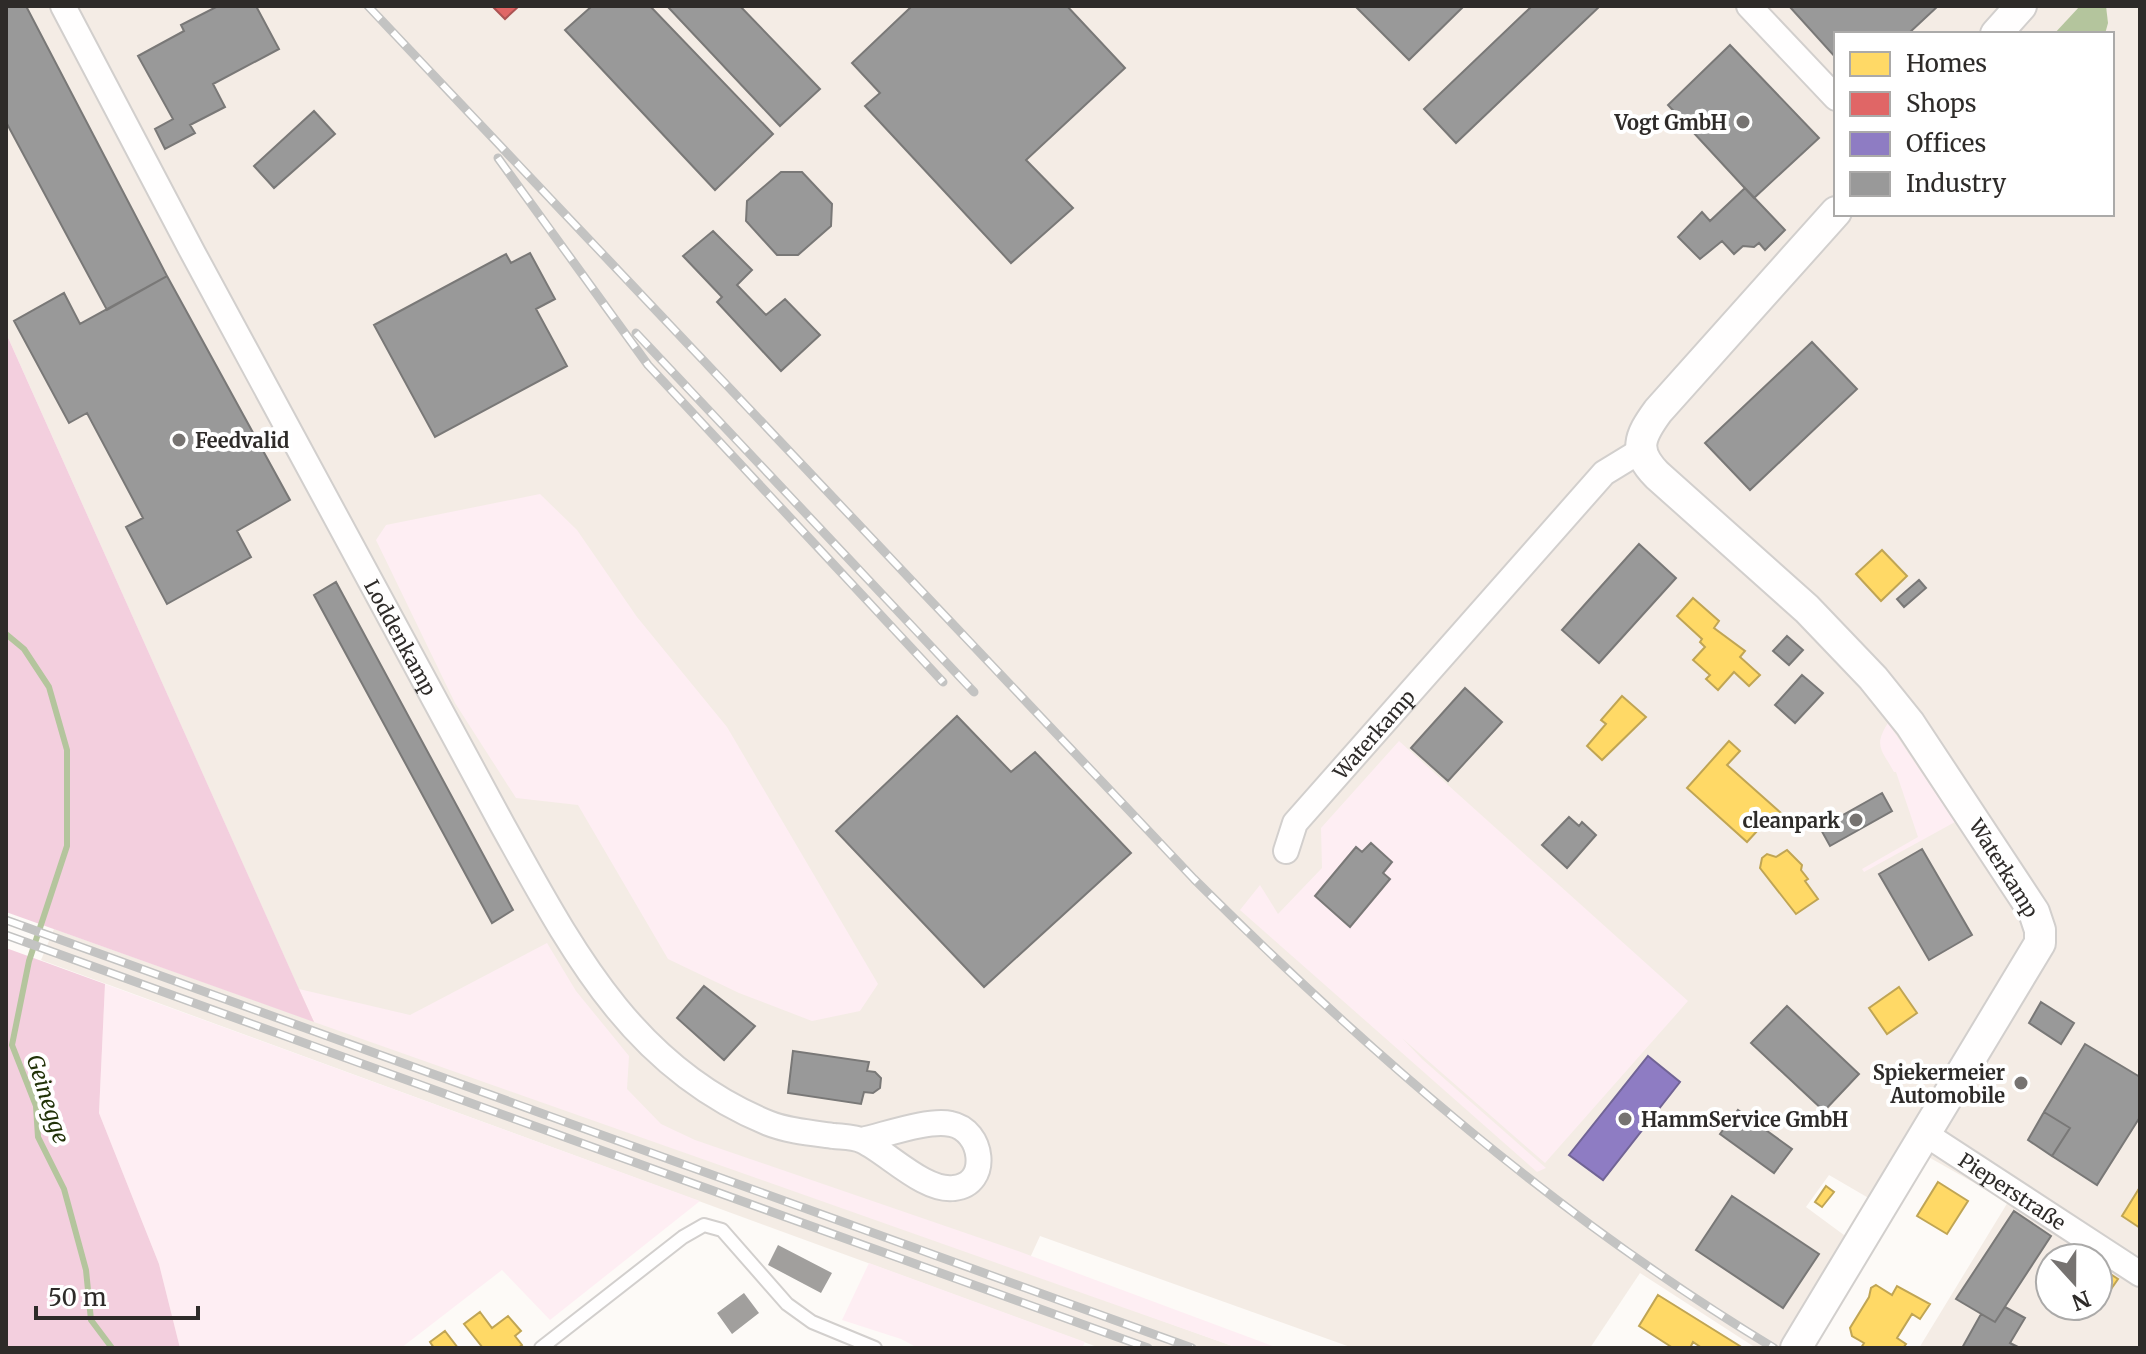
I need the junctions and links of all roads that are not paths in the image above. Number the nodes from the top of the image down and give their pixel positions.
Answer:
1 (63, 6) edge
2 (1749, 6) edge
3 (2021, 6) edge
4 (1998, 32) edge
5 (1834, 96) edge
6 (1834, 214) edge
7 (1640, 451) junction
8 (1286, 851) dead end
9 (1927, 1135) junction
10 (862, 1140) dead end
11 (2140, 1274) edge
12 (541, 1348) edge
13 (875, 1348) edge
14 (1796, 1348) edge

1 - 10 street, Loddenkamp
2 - 5 street
3 - 4 street
6 - 7 street
7 - 8 street, Waterkamp
7 - 9 street, Waterkamp
9 - 11 street, Pieperstraße
9 - 14 street, Waterkamp
12 - 13 lane

